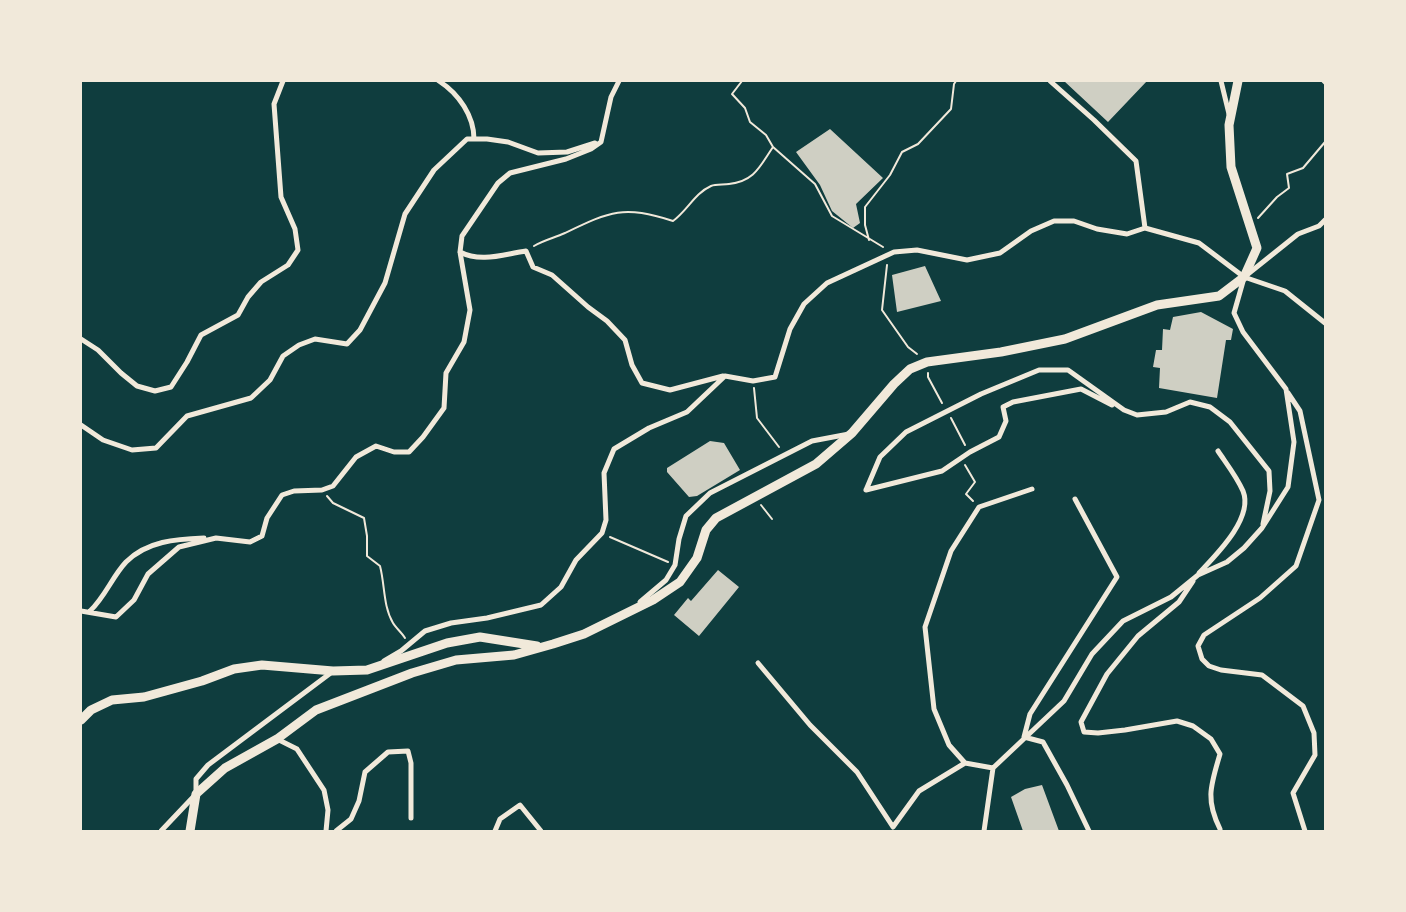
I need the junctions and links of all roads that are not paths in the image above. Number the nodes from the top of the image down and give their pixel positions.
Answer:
1 (278, 81) edge
2 (283, 81) edge
3 (439, 81) edge
4 (619, 81) edge
5 (1050, 81) edge
6 (1221, 81) edge
7 (1238, 81) edge
8 (274, 104) junction
9 (1230, 117) junction
10 (474, 139) junction
11 (601, 142) junction
12 (1325, 220) edge
13 (1145, 228) junction
14 (460, 252) junction
15 (1244, 277) junction
16 (1325, 323) edge
17 (81, 339) edge
18 (725, 376) junction
19 (1286, 389) junction
20 (1124, 410) junction
21 (81, 425) edge
22 (852, 433) junction
23 (1218, 451) dead end
24 (1032, 489) dead end
25 (1075, 499) dead end
26 (1262, 528) junction
27 (216, 537) junction
28 (1197, 575) junction
29 (632, 609) junction
30 (81, 611) edge
31 (90, 611) junction
32 (542, 647) junction
33 (758, 663) dead end
34 (367, 670) junction
35 (333, 671) junction
36 (81, 720) edge
37 (1024, 737) junction
38 (277, 739) junction
39 (965, 763) junction
40 (993, 768) junction
41 (196, 794) junction
42 (411, 818) dead end
43 (1220, 829) dead end
44 (161, 831) edge
45 (190, 831) edge
46 (326, 831) edge
47 (336, 831) edge
48 (495, 831) edge
49 (541, 831) edge
50 (984, 831) edge
51 (1089, 831) edge
52 (1305, 831) edge

1 - 8 street
2 - 8 street
3 - 10 street
4 - 11 street
5 - 13 street
6 - 9 street
7 - 9 highway
8 - 17 street
9 - 15 highway
10 - 11 street
10 - 21 street
11 - 14 street
12 - 15 street
13 - 15 street
13 - 18 street
14 - 18 street
14 - 27 street
15 - 16 street
15 - 19 street
15 - 22 highway
18 - 34 street
19 - 26 street
19 - 52 street
20 - 20 street
20 - 26 street
22 - 29 highway
22 - 29 street
23 - 28 street
24 - 39 street
25 - 37 street
26 - 28 street
27 - 31 street
27 - 31 street
28 - 37 street
28 - 43 street
29 - 32 highway
30 - 31 street
32 - 34 highway
32 - 38 highway
33 - 39 street
34 - 35 highway
35 - 36 highway
35 - 41 street
37 - 40 street
37 - 51 street
38 - 41 highway
38 - 46 street
39 - 40 street
40 - 50 street
41 - 44 street
41 - 45 highway
42 - 47 street
48 - 49 street

